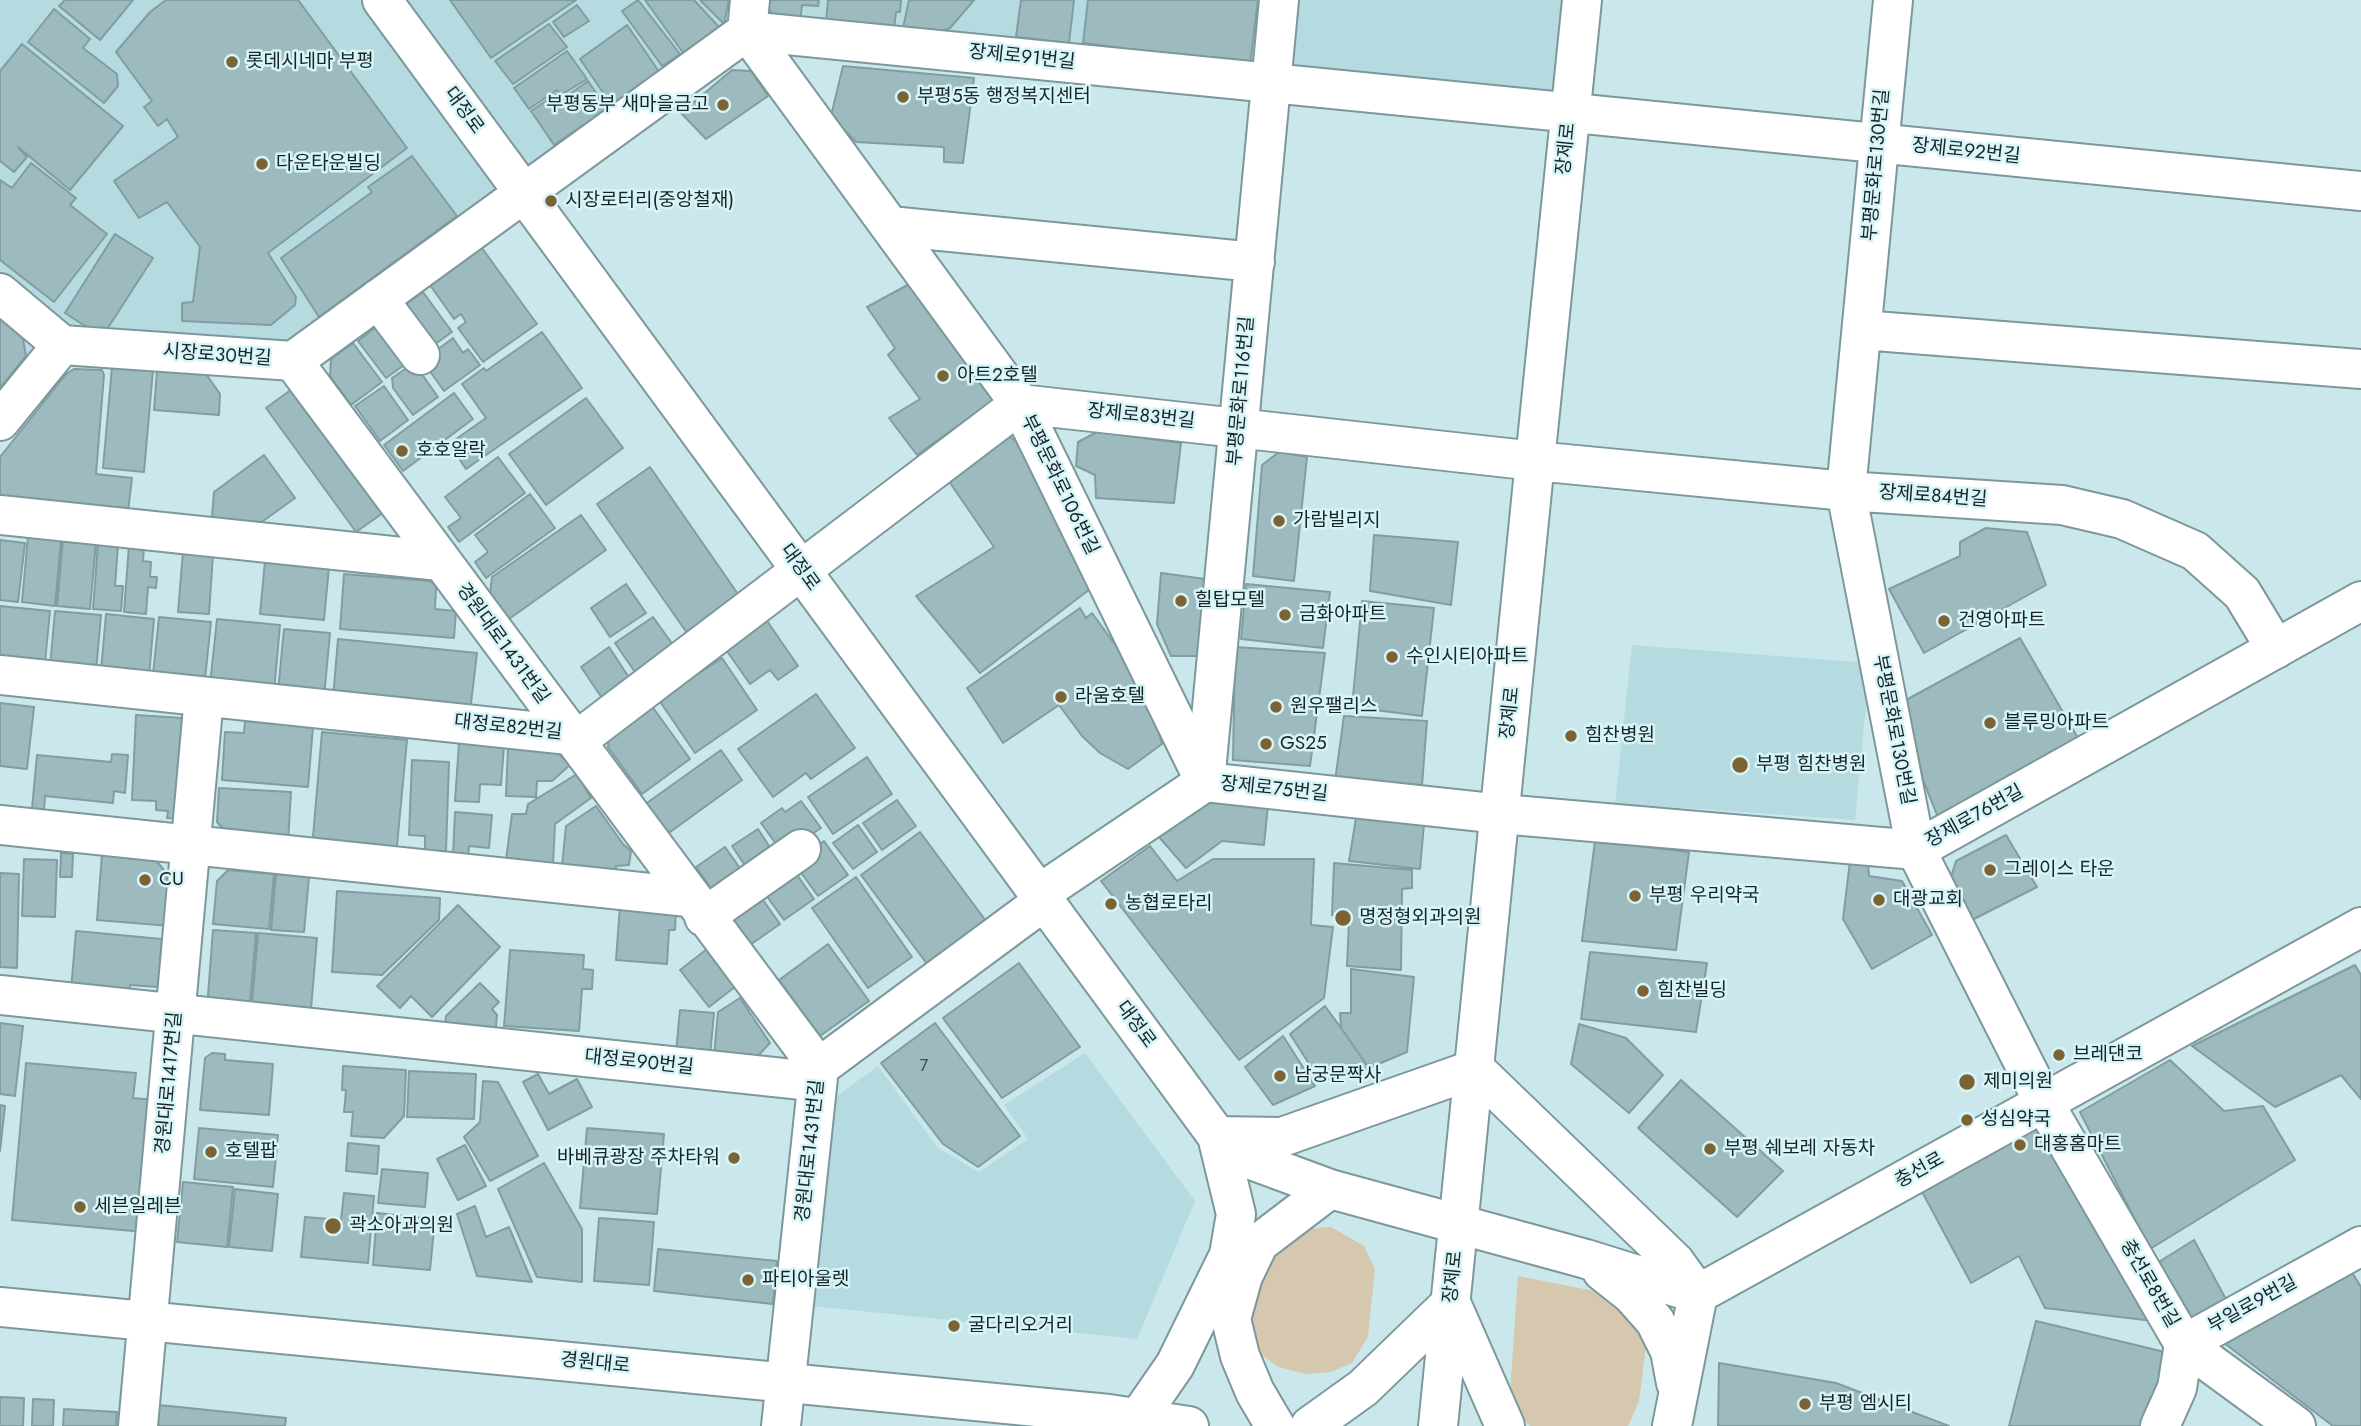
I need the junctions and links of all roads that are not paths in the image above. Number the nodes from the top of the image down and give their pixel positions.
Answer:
1 (382, 0) edge
2 (1279, 0) edge
3 (1582, 0) edge
4 (1893, 0) edge
5 (748, 16) edge
6 (1272, 83) junction
7 (1571, 113) junction
8 (1880, 143) junction
9 (2361, 191) edge
10 (524, 193) junction
11 (890, 226) junction
12 (1255, 262) junction
13 (0, 293) edge
14 (378, 299) junction
15 (1862, 330) junction
16 (62, 345) junction
17 (420, 355) dead end
18 (293, 361) junction
19 (2361, 369) edge
20 (1020, 404) junction
21 (0, 421) edge
22 (1239, 428) junction
23 (1535, 461) junction
24 (1846, 491) junction
25 (0, 515) edge
26 (440, 561) junction
27 (800, 568) junction
28 (2361, 601) edge
29 (2276, 649) junction
30 (0, 675) edge
31 (204, 696) junction
32 (569, 734) junction
33 (1205, 782) junction
34 (1501, 814) junction
35 (0, 825) edge
36 (191, 845) junction
37 (801, 849) dead end
38 (1916, 850) junction
39 (1042, 898) junction
40 (696, 907) junction
41 (2361, 927) edge
42 (0, 995) edge
43 (176, 1015) junction
44 (819, 1068) junction
45 (1475, 1069) junction
46 (2044, 1102) junction
47 (1217, 1136) junction
48 (1330, 1189) junction
49 (1459, 1223) junction
50 (2361, 1246) edge
51 (1587, 1259) junction
52 (1698, 1294) junction
53 (1451, 1303) junction
54 (0, 1307) edge
55 (148, 1321) junction
56 (2184, 1344) junction
57 (786, 1382) junction
58 (1675, 1408) edge
59 (1085, 1419) edge
60 (1144, 1421) edge
61 (138, 1426) edge
62 (781, 1426) edge
63 (1189, 1426) edge
64 (1275, 1426) edge
65 (1310, 1426) edge
66 (1438, 1426) edge
67 (1505, 1426) edge
68 (1653, 1426) edge
69 (2160, 1426) edge
70 (2296, 1426) edge

1 - 10 street, 대정로
2 - 6 street, 부평문화로116번길
3 - 7 street, 장제로
4 - 8 street, 부평문화로130번길
5 - 6 street, 장제로91번길
5 - 10 street
5 - 11 street, 부평문화로106번길
6 - 7 street, 장제로91번길
6 - 12 street, 부평문화로116번길
7 - 8 street, 장제로92번길
7 - 23 street, 장제로
8 - 9 street, 장제로92번길
8 - 15 street, 부평문화로130번길
10 - 14 street, 시장로30번길
10 - 27 street, 대정로
11 - 12 street
11 - 20 street, 부평문화로106번길
12 - 22 street, 부평문화로116번길
13 - 16 street
14 - 17 street
14 - 18 street, 시장로30번길
15 - 19 street
15 - 24 street, 부평문화로130번길
16 - 18 street, 시장로30번길
16 - 21 street
18 - 26 street, 경원대로1431번길
20 - 22 street, 장제로83번길
20 - 27 street
20 - 33 street, 부평문화로106번길
22 - 23 street, 장제로83번길
22 - 33 street, 부평문화로116번길
23 - 24 street, 장제로84번길
23 - 34 street, 장제로
24 - 29 street, 장제로84번길
24 - 38 street, 부평문화로130번길
25 - 26 street
26 - 32 street, 경원대로1431번길
27 - 32 street, 대정로82번길
27 - 39 street, 대정로
28 - 29 street, 장제로76번길
29 - 38 street, 장제로76번길
30 - 31 street, 대정로82번길
31 - 32 street, 대정로82번길
31 - 36 street, 경원대로1417번길
32 - 40 street, 경원대로1431번길
33 - 34 street, 장제로75번길
33 - 39 street, 장제로75번길
34 - 38 street, 장제로76번길
34 - 45 street, 장제로
35 - 36 street
36 - 40 street
36 - 43 street, 경원대로1417번길
37 - 40 street
38 - 46 street, 부평문화로130번길
39 - 44 street, 대정로90번길
39 - 47 street, 대정로
40 - 44 street, 경원대로1431번길
41 - 46 street, 충선로
42 - 43 street, 대정로90번길
43 - 44 street, 대정로90번길
43 - 55 street, 경원대로1417번길
44 - 57 street, 경원대로1431번길
45 - 47 street
45 - 49 street, 장제로
45 - 52 street
46 - 52 street, 충선로
46 - 56 street, 충선로8번길
47 - 48 street
47 - 60 street
48 - 49 street
48 - 64 street
49 - 51 street
49 - 53 street, 장제로
50 - 56 street, 부일로9번길
51 - 52 street
51 - 58 street
52 - 58 street
53 - 65 street
53 - 66 street, 장제로
53 - 67 street
54 - 55 street, 경원대로
55 - 57 street, 경원대로
55 - 61 street, 경원대로1417번길
56 - 69 street
56 - 70 street, 충선로8번길
57 - 59 street, 경원대로
57 - 62 street, 경원대로1431번길
58 - 68 street
59 - 60 street, 경원대로
60 - 63 street, 경원대로

